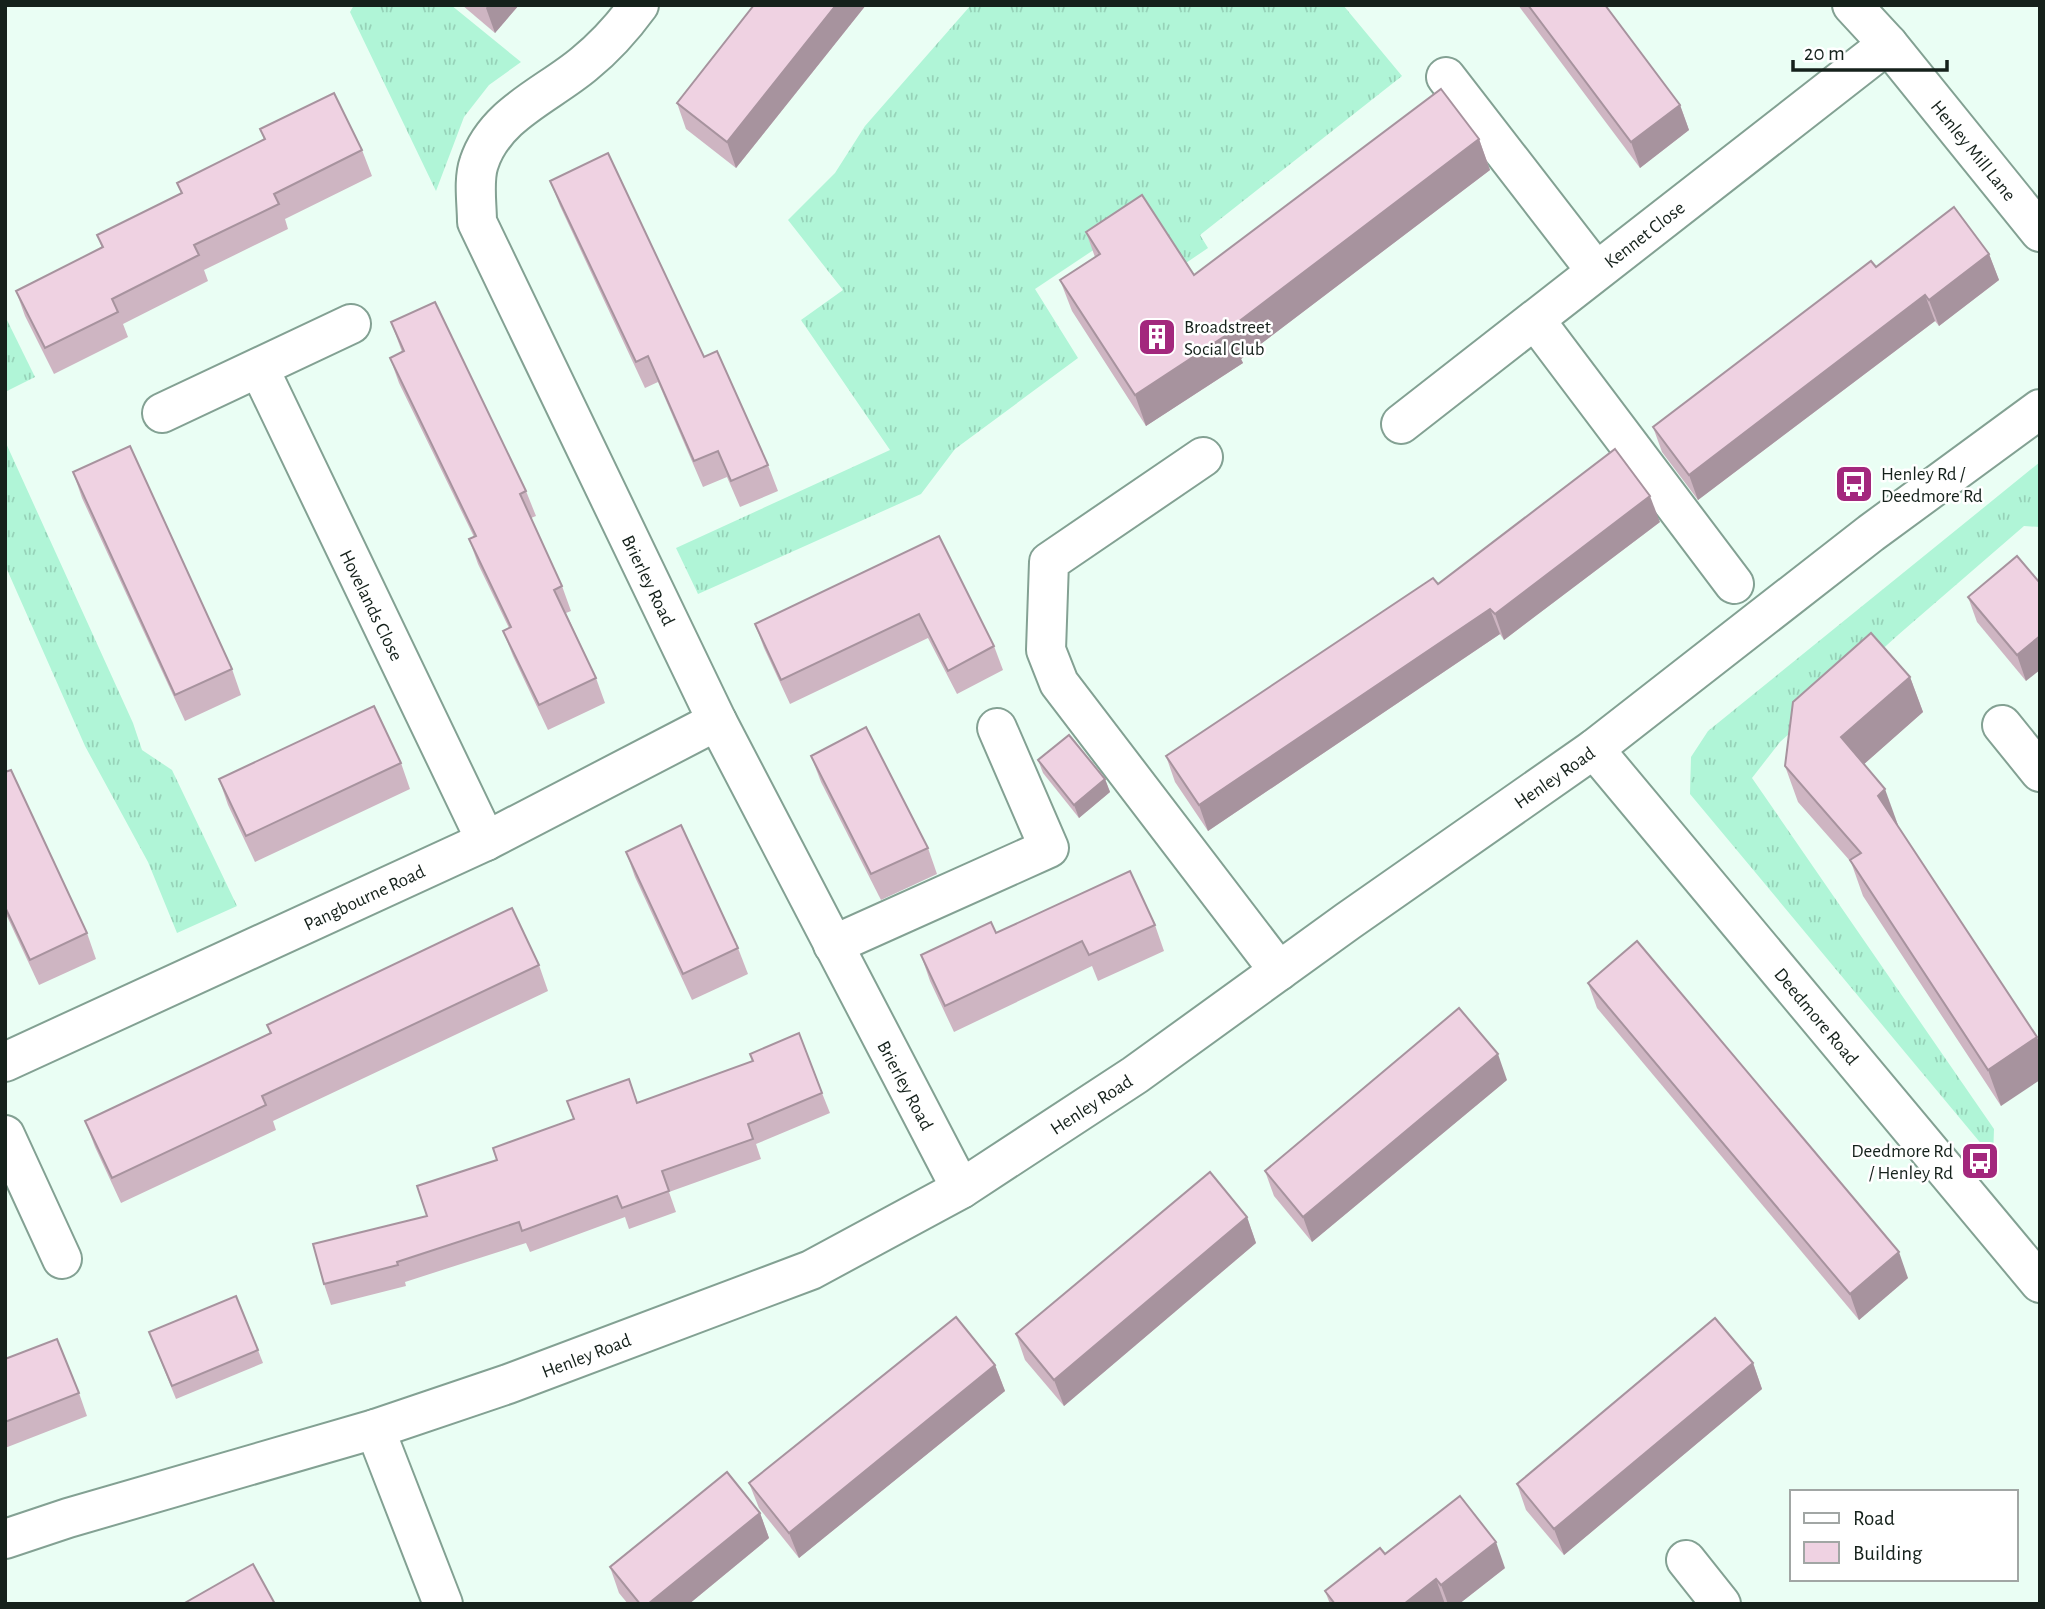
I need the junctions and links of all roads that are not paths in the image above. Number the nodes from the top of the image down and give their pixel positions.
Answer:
1 (639, 5) edge
2 (1852, 5) edge
3 (1888, 44) junction
4 (1446, 77) dead end
5 (2040, 232) edge
6 (1596, 271) junction
7 (1535, 320) junction
8 (351, 324) dead end
9 (259, 368) junction
10 (2040, 410) edge
11 (162, 413) dead end
12 (1401, 424) dead end
13 (1203, 457) dead end
14 (1734, 584) dead end
15 (716, 721) junction
16 (2002, 724) dead end
17 (997, 728) dead end
18 (1594, 749) junction
19 (2040, 772) edge
20 (486, 841) junction
21 (833, 945) junction
22 (1279, 971) junction
23 (5, 1062) edge
24 (5, 1135) edge
25 (961, 1189) junction
26 (62, 1259) dead end
27 (2040, 1283) edge
28 (375, 1429) junction
29 (5, 1539) edge
30 (1686, 1560) dead end
31 (443, 1604) edge
32 (1721, 1604) edge

1 - 15 street, Brierley Road
2 - 3 street, Henley Mill Lane
3 - 5 street, Henley Mill Lane
3 - 6 street, Kennet Close
4 - 6 street
6 - 7 street, Kennet Close
7 - 12 street, Kennet Close
7 - 14 street
8 - 9 street
9 - 11 street
9 - 20 street, Hovelands Close
10 - 18 street, Henley Road
13 - 22 street
15 - 20 street, Pangbourne Road
15 - 21 street, Brierley Road
16 - 19 street
17 - 21 street
18 - 22 street, Henley Road
18 - 27 street, Deedmore Road
20 - 23 street, Pangbourne Road
21 - 25 street, Brierley Road
22 - 25 street, Henley Road
24 - 26 street
25 - 28 street, Henley Road
28 - 29 street, Henley Road
28 - 31 street
30 - 32 street

